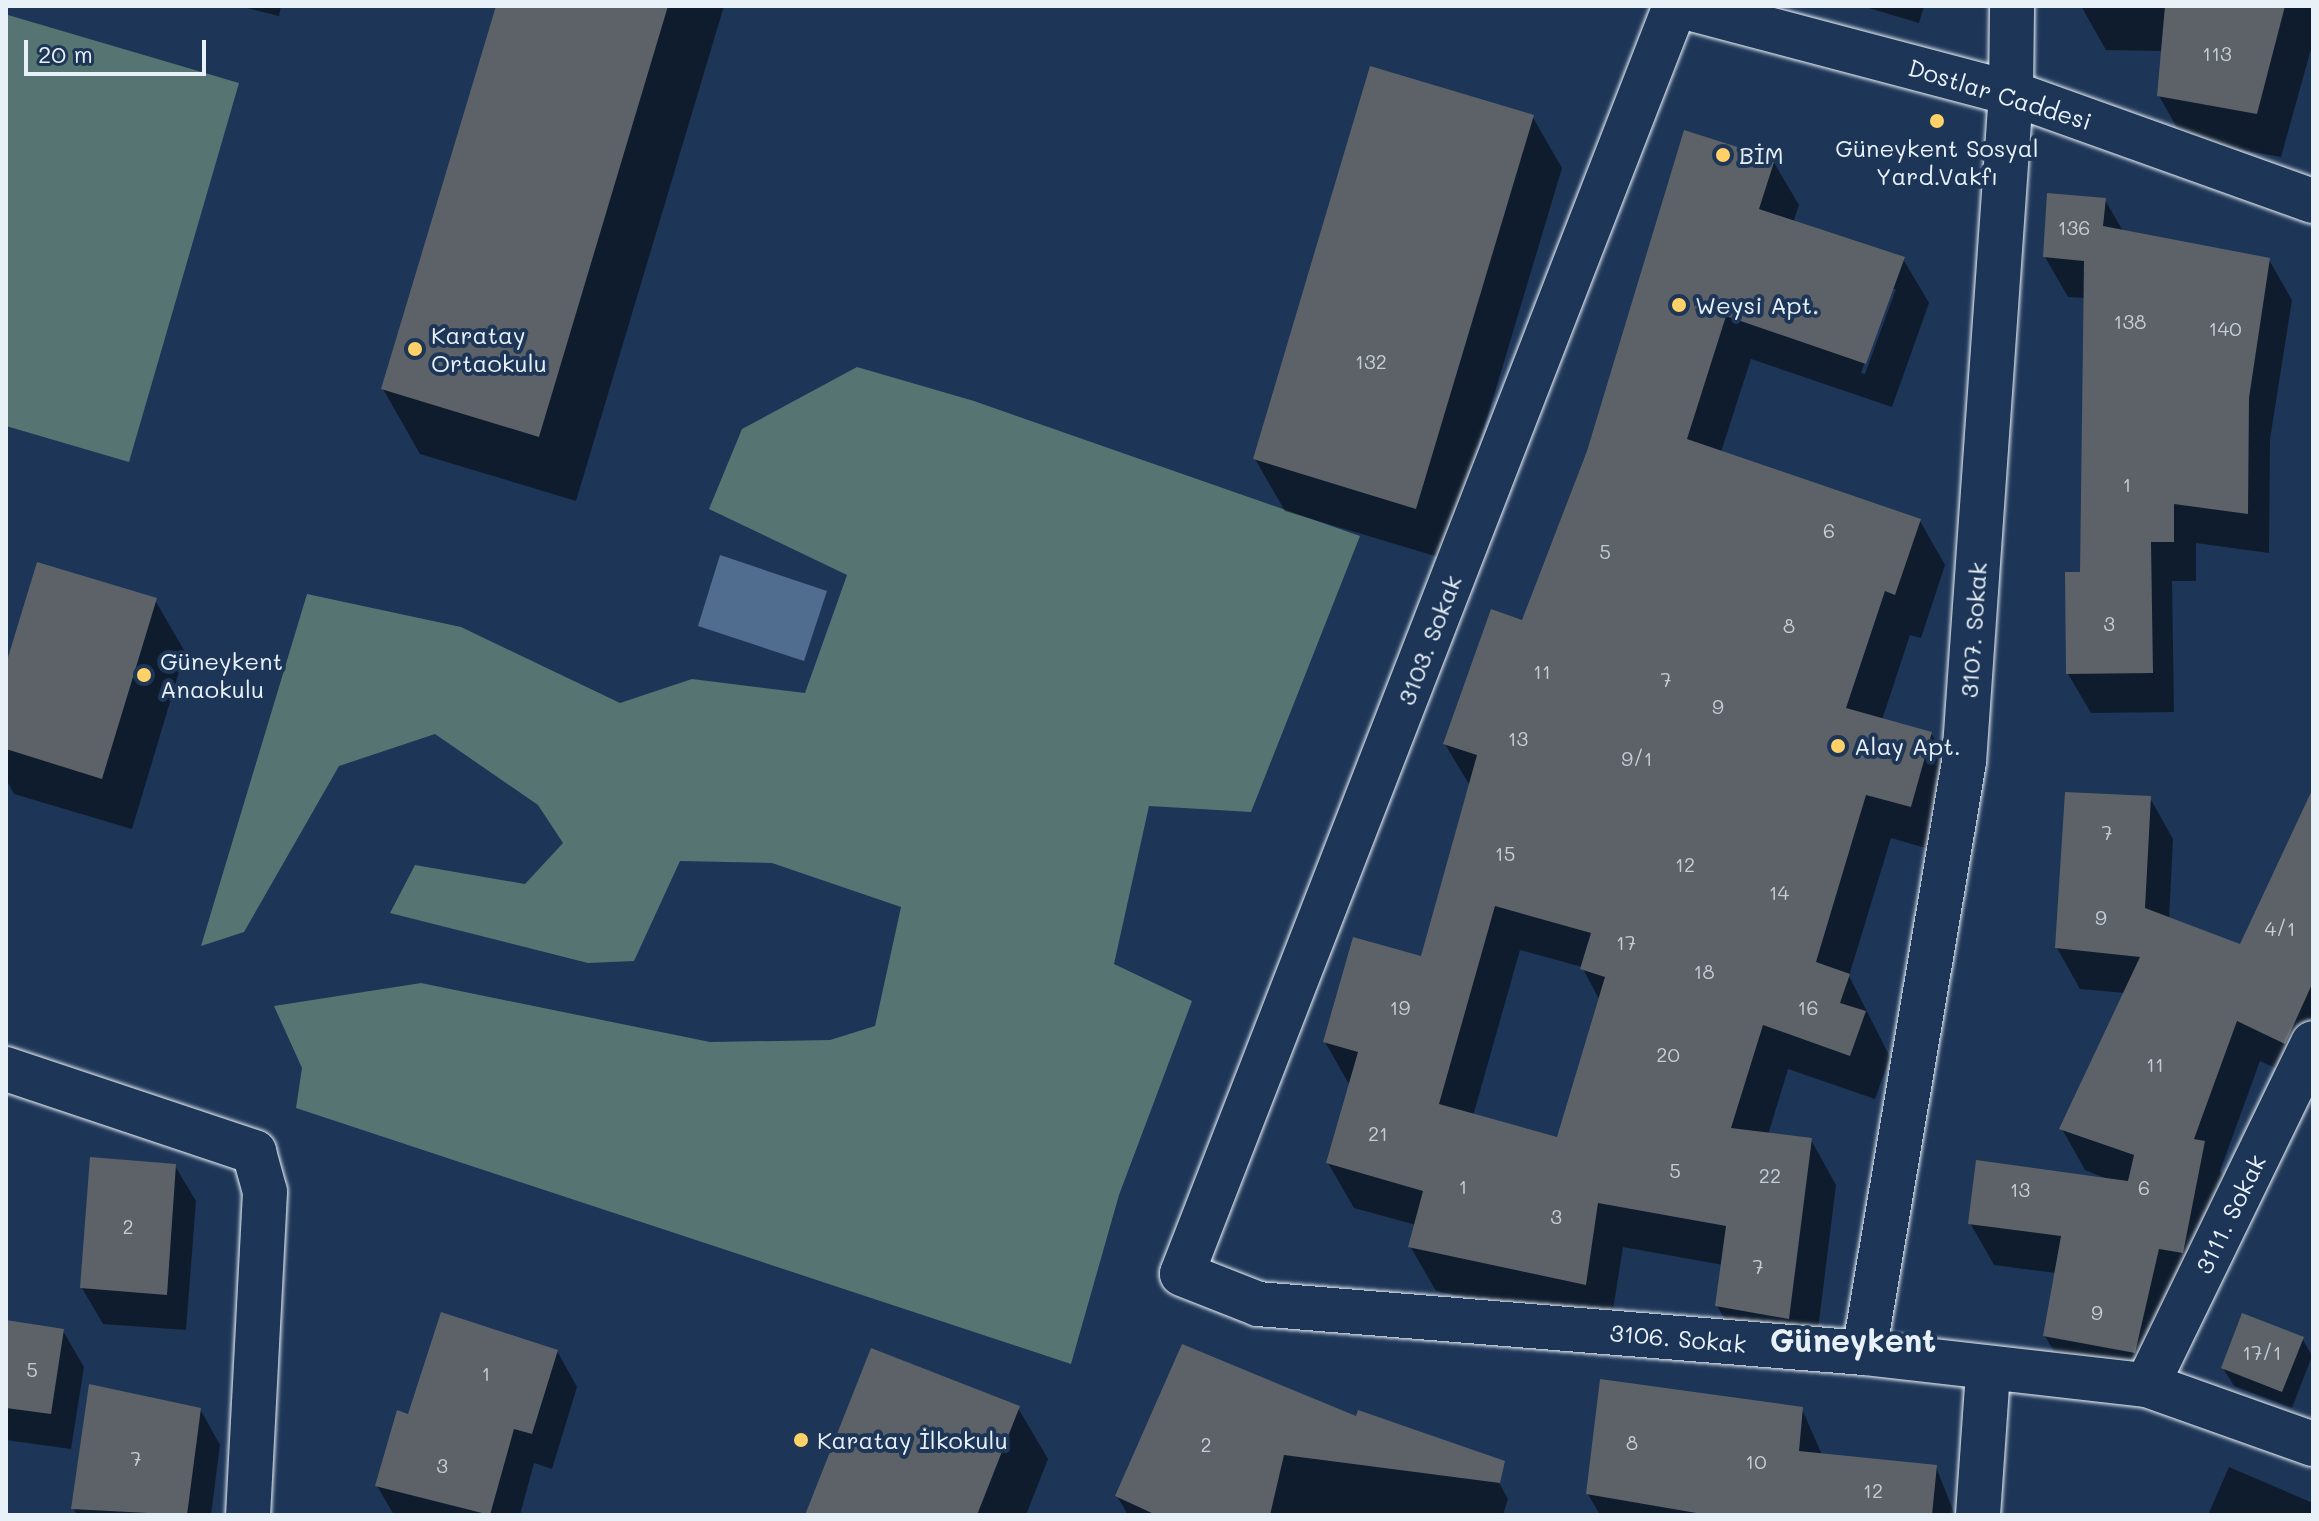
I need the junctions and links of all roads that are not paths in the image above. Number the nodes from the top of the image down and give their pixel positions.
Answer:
1 (1678, 6) edge
2 (2012, 6) edge
3 (2011, 93) junction
4 (2313, 201) edge
5 (2313, 1043) edge
6 (6, 1069) edge
7 (1182, 1274) joint
8 (1864, 1353) junction
9 (1988, 1372) junction
10 (2147, 1385) junction
11 (2313, 1444) edge
12 (248, 1515) edge
13 (1978, 1515) edge

1 - 3 street, Dostlar Caddesi
1 - 7 street, 3103. Sokak
2 - 3 street, 3107. Sokak
3 - 4 street, Dostlar Caddesi
3 - 8 street, 3107. Sokak
5 - 10 street, 3111. Sokak
6 - 12 street
7 - 8 street, 3106. Sokak
8 - 9 street, 3106. Sokak
9 - 10 street, 3106. Sokak
9 - 13 street
10 - 11 street, 3106. Sokak

